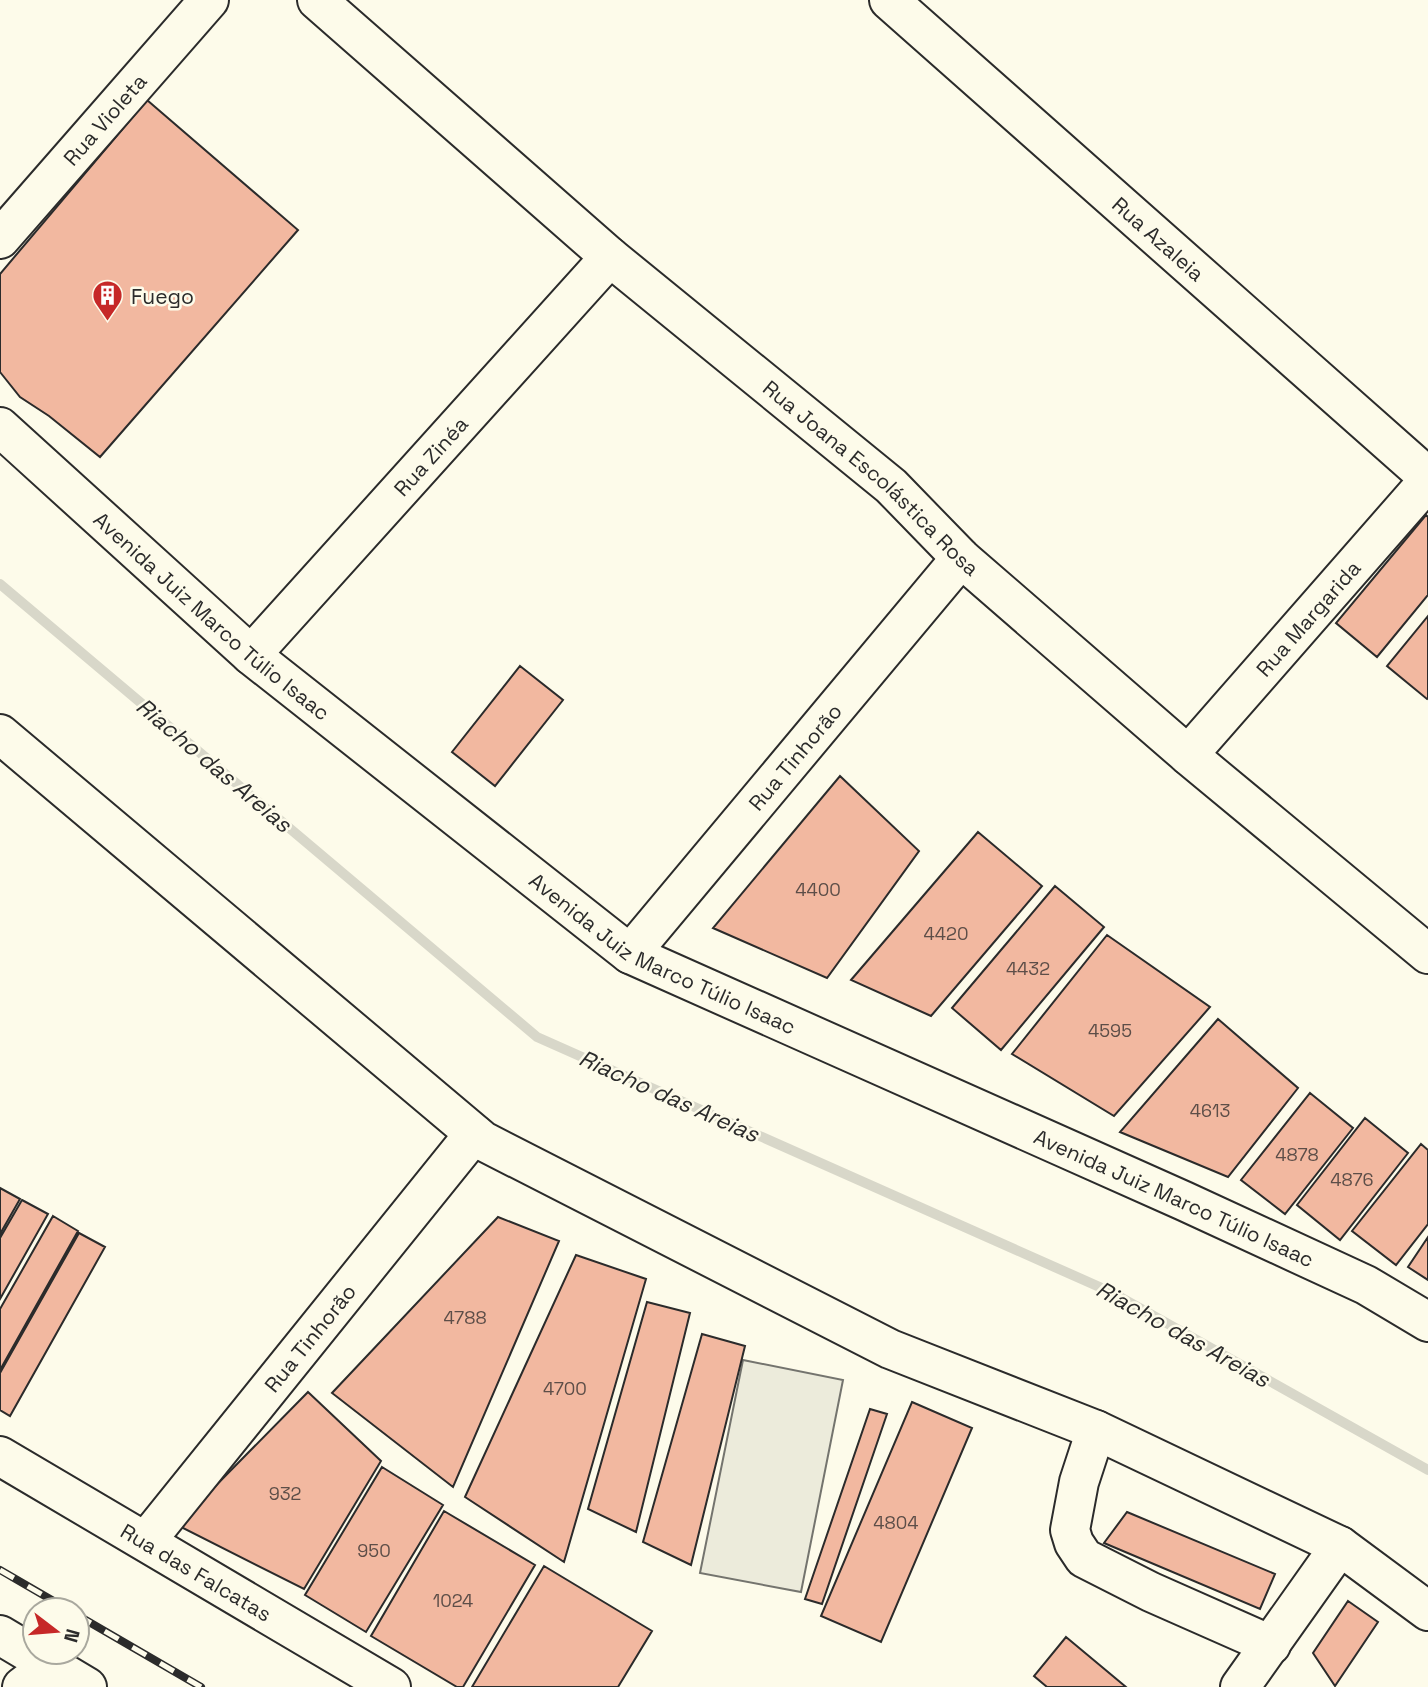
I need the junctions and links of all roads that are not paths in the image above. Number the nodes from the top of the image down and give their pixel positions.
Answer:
1 (209, 0) edge
2 (317, 0) edge
3 (889, 0) edge
4 (0, 239) edge
5 (610, 257) junction
6 (0, 427) edge
7 (1428, 479) edge
8 (961, 558) junction
9 (251, 655) junction
10 (0, 734) edge
11 (1188, 755) junction
12 (630, 954) junction
13 (1428, 954) edge
14 (474, 1134) junction
15 (1428, 1322) edge
16 (1096, 1430) junction
17 (0, 1456) edge
18 (146, 1541) junction
19 (1340, 1546) junction
20 (1428, 1611) edge
21 (0, 1635) edge
22 (1271, 1645) junction
23 (37, 1676) edge
24 (87, 1687) edge
25 (391, 1687) edge
26 (1240, 1687) edge

1 - 4 street, Rua Violeta
2 - 5 street, Rua Joana Escolástica Rosa
3 - 7 street, Rua Azaleia
5 - 8 street, Rua Joana Escolástica Rosa
5 - 9 street, Rua Zinéa
6 - 9 street, Avenida Juiz Marco Túlio Isaac
7 - 11 street, Rua Margarida
8 - 11 street, Rua Joana Escolástica Rosa
8 - 12 street, Rua Tinhorão
9 - 12 street, Avenida Juiz Marco Túlio Isaac
10 - 14 street
11 - 13 street, Rua Joana Escolástica Rosa
12 - 15 street, Avenida Juiz Marco Túlio Isaac
14 - 16 street
14 - 18 street, Rua Tinhorão
16 - 19 street
16 - 22 street
17 - 18 street, Rua das Falcatas
18 - 25 street, Rua das Falcatas
19 - 20 street
19 - 22 street
21 - 23 street
22 - 26 street
23 - 24 street

